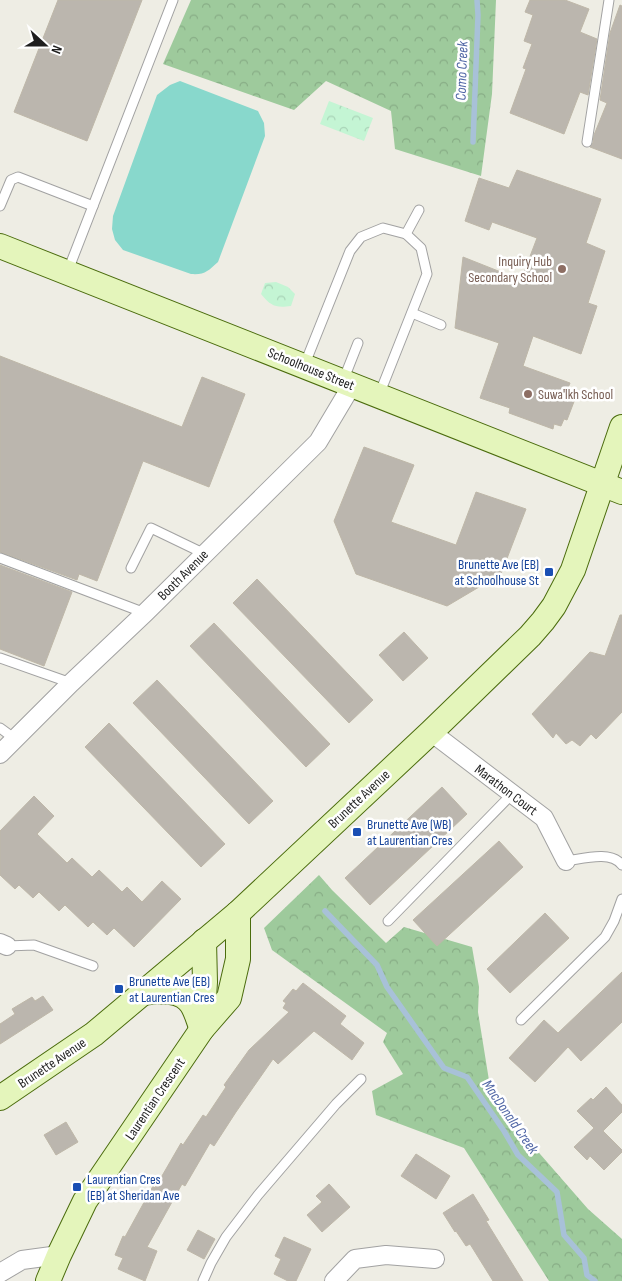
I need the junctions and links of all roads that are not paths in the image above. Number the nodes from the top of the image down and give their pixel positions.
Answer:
1 (174, 0) edge
2 (609, 0) edge
3 (587, 142) dead end
4 (0, 206) edge
5 (93, 206) junction
6 (419, 210) dead end
7 (406, 234) junction
8 (0, 246) edge
9 (67, 273) junction
10 (412, 313) junction
11 (441, 325) dead end
12 (358, 343) dead end
13 (304, 366) junction
14 (348, 383) junction
15 (379, 396) junction
16 (622, 427) edge
17 (612, 488) edge
18 (205, 554) junction
19 (0, 558) edge
20 (131, 568) dead end
21 (145, 613) junction
22 (0, 658) edge
23 (71, 683) junction
24 (0, 728) edge
25 (431, 732) junction
26 (15, 740) junction
27 (0, 754) edge
28 (512, 794) junction
29 (566, 861) joint
30 (622, 865) edge
31 (622, 899) edge
32 (238, 913) junction
33 (388, 920) dead end
34 (204, 941) junction
35 (2, 946) edge
36 (93, 966) dead end
37 (143, 993) junction
38 (521, 1020) dead end
39 (202, 1029) junction
40 (361, 1079) dead end
41 (0, 1098) edge
42 (59, 1255) junction
43 (435, 1259) dead end
44 (0, 1273) edge
45 (48, 1281) edge
46 (203, 1281) edge
47 (334, 1281) edge

1 - 5 lane
2 - 3 lane
4 - 5 lane
5 - 9 lane
6 - 7 lane
7 - 10 lane
7 - 13 lane
8 - 9 main road, Schoolhouse Street
9 - 13 main road, Schoolhouse Street
10 - 11 lane
10 - 15 lane
12 - 14 lane
13 - 14 main road, Schoolhouse Street
14 - 15 main road, Schoolhouse Street
14 - 18 street, Booth Avenue
15 - 17 main road, Schoolhouse Street
16 - 17 main road, Brunette Avenue
17 - 25 main road, Brunette Avenue
18 - 20 lane
18 - 21 street, Booth Avenue
19 - 21 lane
21 - 23 street, Booth Avenue
22 - 23 lane
23 - 26 street, Booth Avenue
24 - 26 lane
25 - 28 street, Marathon Court
25 - 32 main road, Brunette Avenue
26 - 27 street, Booth Avenue
28 - 29 street, Marathon Court
28 - 33 lane
29 - 30 lane
31 - 38 lane
32 - 34 main road, Brunette Avenue
32 - 39 main road, Laurentian Crescent
34 - 37 main road, Brunette Avenue
34 - 39 main road
35 - 36 lane
37 - 39 main road
37 - 41 main road, Brunette Avenue
39 - 42 main road, Laurentian Crescent
40 - 46 lane
42 - 44 street
42 - 45 main road, Laurentian Crescent
43 - 47 street

